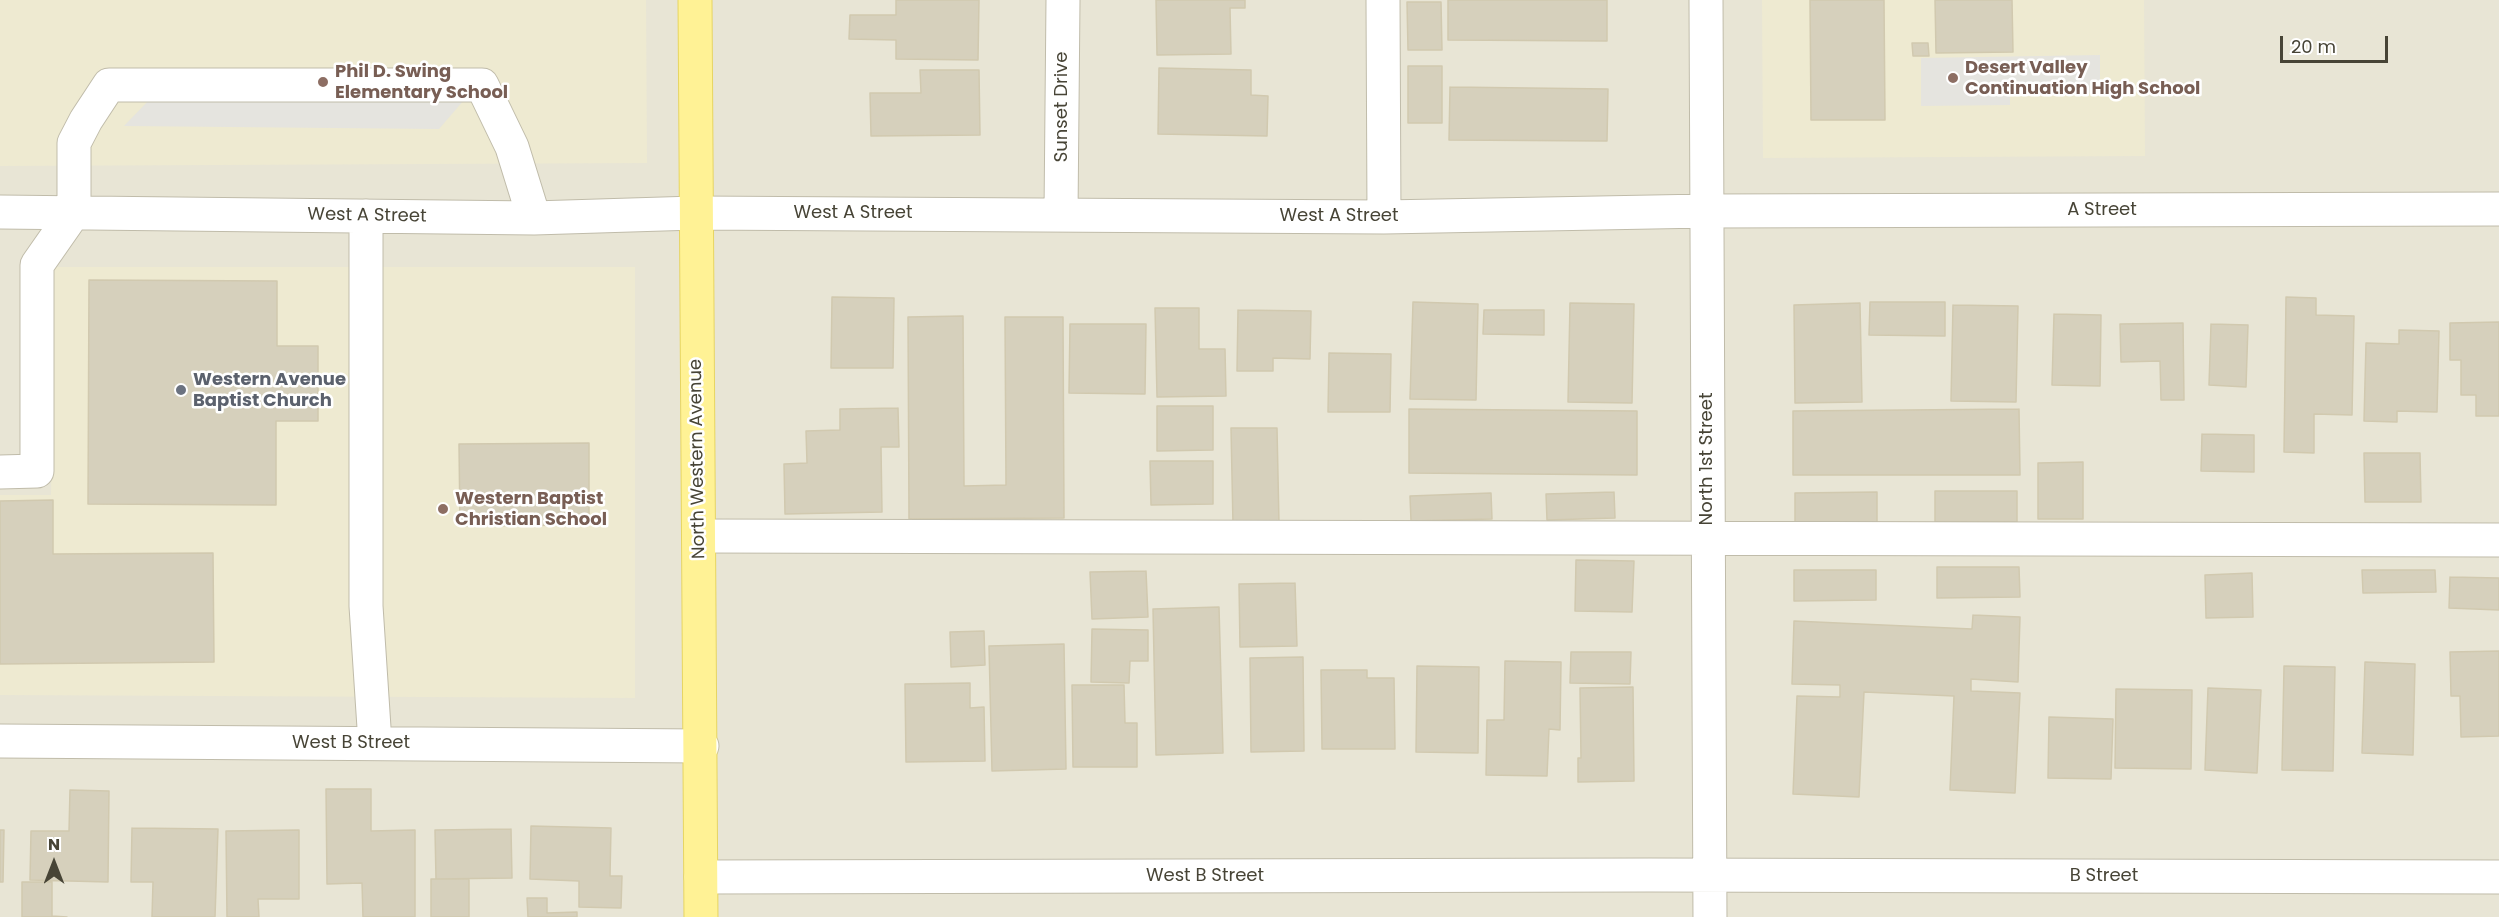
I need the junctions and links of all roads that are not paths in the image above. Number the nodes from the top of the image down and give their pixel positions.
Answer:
1 (695, 0) edge
2 (1063, 0) edge
3 (1383, 0) edge
4 (1706, 0) edge
5 (2499, 209) edge
6 (1706, 211) junction
7 (0, 212) edge
8 (74, 212) junction
9 (695, 213) junction
10 (1061, 214) junction
11 (366, 216) junction
12 (1384, 217) junction
13 (534, 218) junction
14 (0, 472) edge
15 (699, 536) junction
16 (1707, 538) junction
17 (2499, 540) edge
18 (0, 741) edge
19 (375, 743) junction
20 (702, 746) junction
21 (1710, 874) junction
22 (701, 877) junction
23 (2499, 877) edge
24 (701, 917) edge
25 (1710, 917) edge

1 - 9 main road, North Western Avenue
2 - 10 street, Sunset Drive
3 - 12 street
4 - 6 street, North 1st Street
5 - 6 street, A Street
6 - 12 street, West A Street
6 - 16 street, North 1st Street
7 - 8 street, West A Street
8 - 11 street, West A Street
8 - 13 street
8 - 14 street
9 - 10 street, West A Street
9 - 13 street, West A Street
9 - 15 main road, North Western Avenue
10 - 12 street, West A Street
11 - 13 street, West A Street
11 - 19 street
15 - 16 street
15 - 20 main road, North Western Avenue
16 - 17 street
16 - 21 street, North 1st Street
18 - 19 street, West B Street
19 - 20 street, West B Street
20 - 22 main road, North Western Avenue
21 - 22 street, West B Street
21 - 23 street, B Street
21 - 25 street, North 1st Street
22 - 24 main road, North Western Avenue

